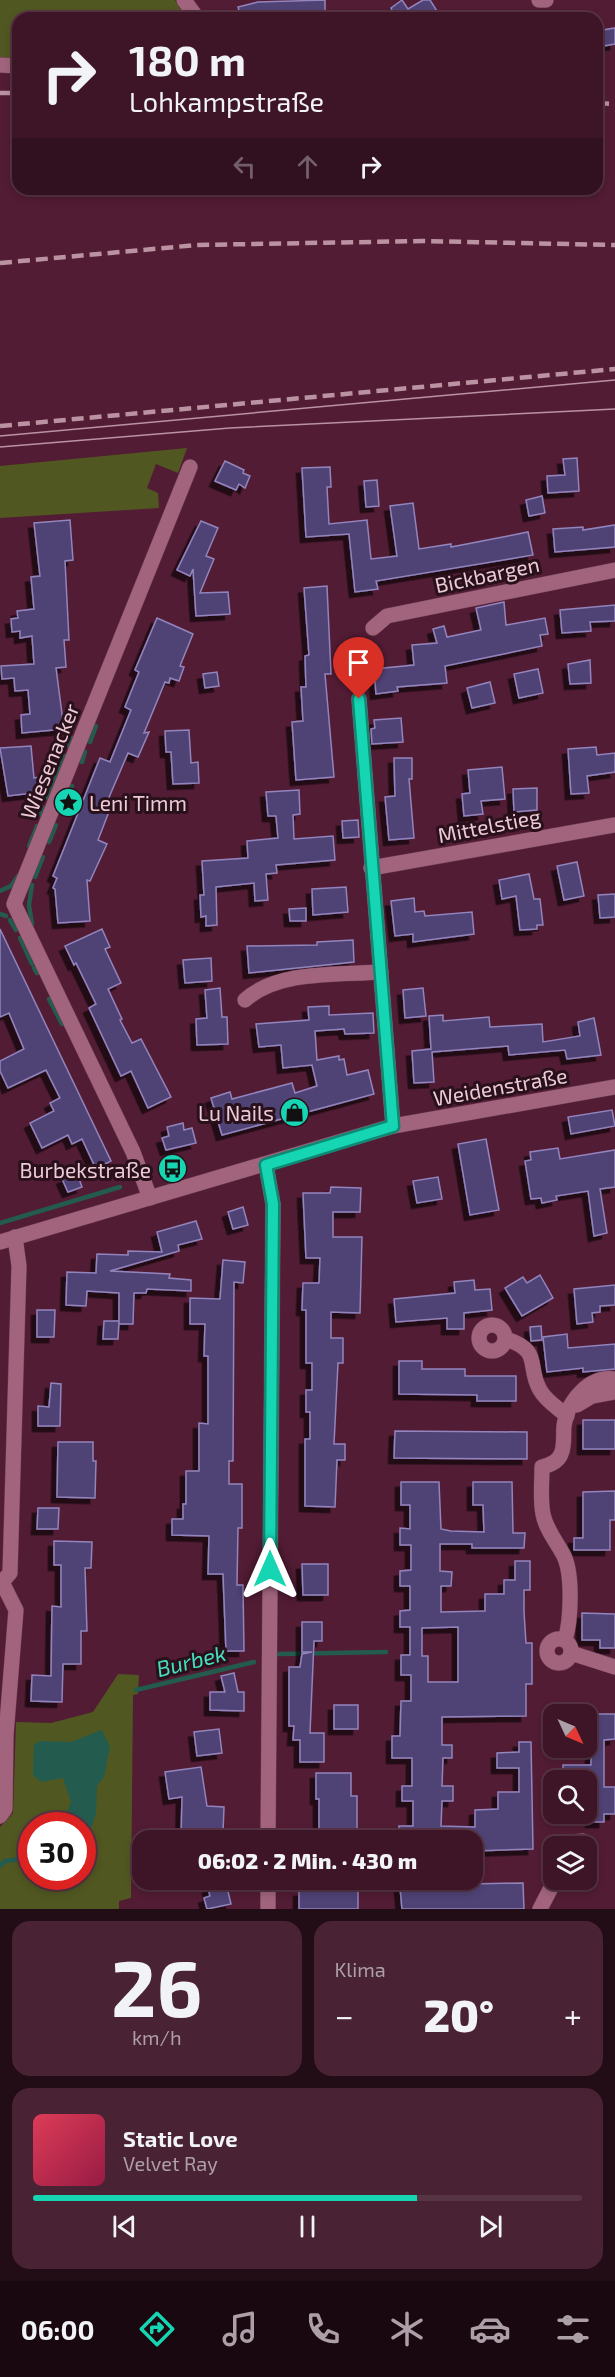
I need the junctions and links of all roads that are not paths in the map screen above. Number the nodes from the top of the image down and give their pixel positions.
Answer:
1 (540, 0) edge
2 (546, 0) edge
3 (190, 467) dead end
4 (615, 570) edge
5 (373, 628) dead end
6 (359, 699) dead end
7 (615, 825) edge
8 (371, 865) junction
9 (7, 902) edge
10 (381, 972) junction
11 (244, 1000) dead end
12 (615, 1087) edge
13 (393, 1126) junction
14 (266, 1165) junction
15 (150, 1198) junction
16 (7, 1239) edge
17 (506, 1339) dead end
18 (615, 1379) edge
19 (615, 1392) edge
20 (567, 1416) junction
21 (1, 1582) edge
22 (615, 1667) edge
23 (0, 1816) edge
24 (268, 1830) edge
25 (268, 1890) edge
26 (550, 1890) edge
27 (268, 1909) edge
28 (540, 1909) edge

1 - 2 street
3 - 9 street, Wiesenacker
4 - 5 street, Bickbargen
6 - 8 street
7 - 8 street, Mittelstieg
8 - 10 street
9 - 15 street, Wiesenacker
10 - 11 street
10 - 13 street
12 - 13 street, Weidenstraße
13 - 14 street, Weidenstraße
14 - 15 street, Weidenstraße
14 - 24 street
15 - 16 street, Weidenstraße
16 - 21 street
17 - 20 street
18 - 20 street
19 - 20 street
20 - 22 street
21 - 23 street
25 - 27 street
26 - 28 street

